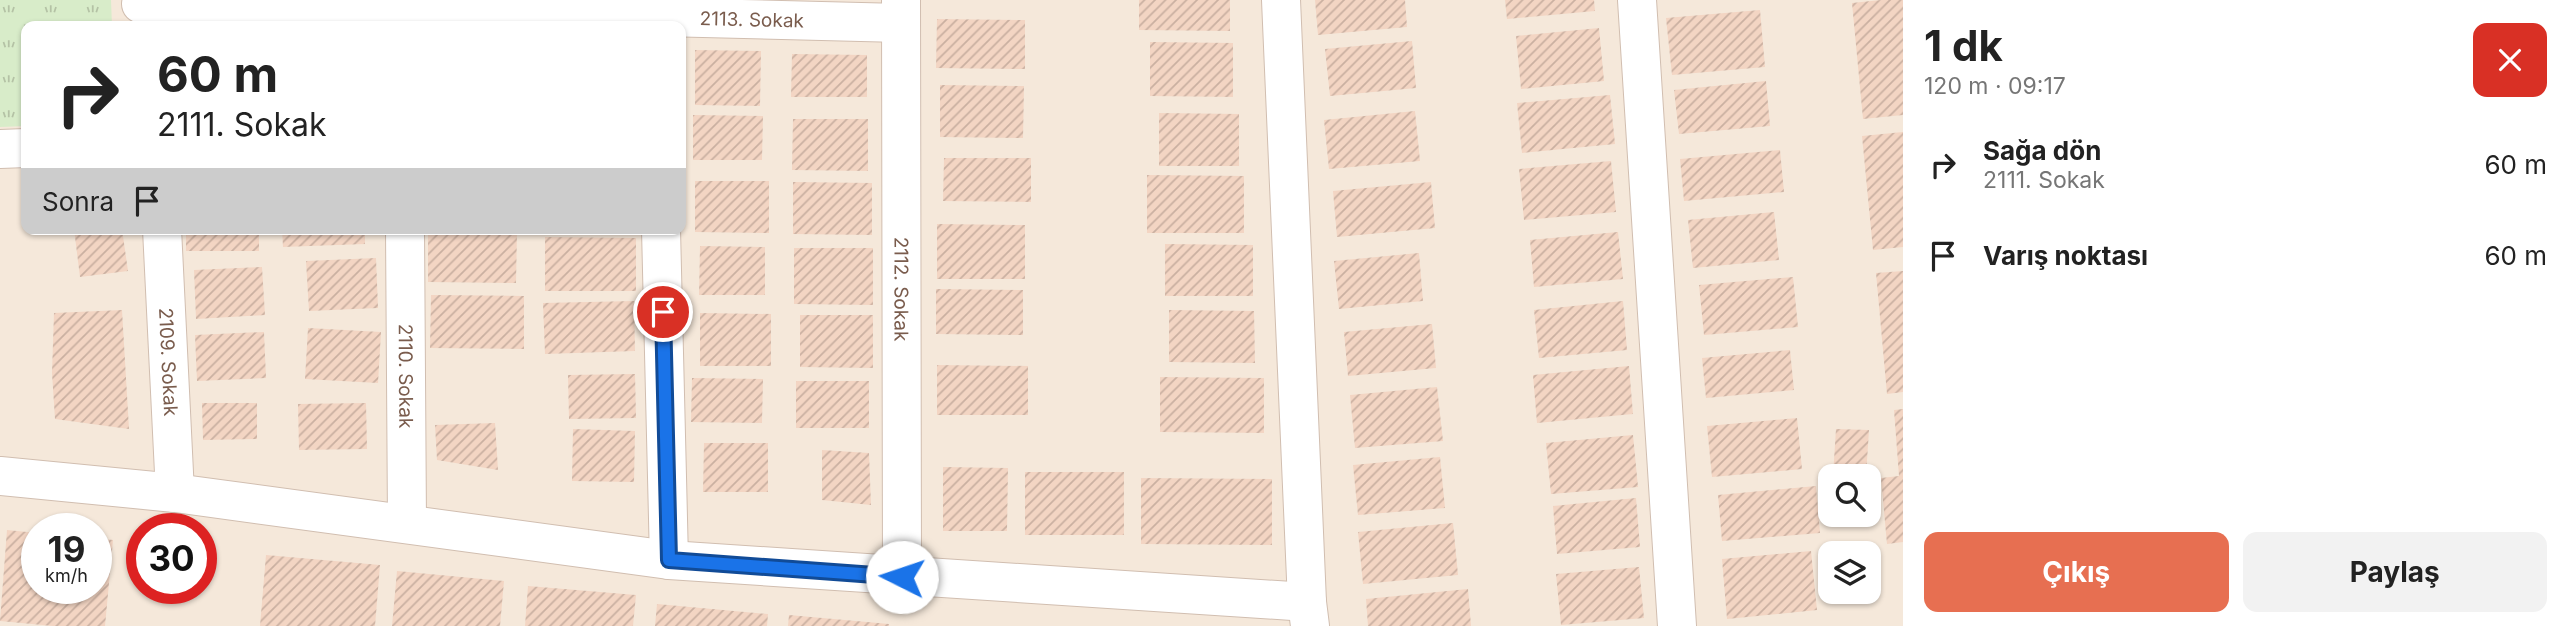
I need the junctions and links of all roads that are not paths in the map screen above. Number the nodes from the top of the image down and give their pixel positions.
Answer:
1 (1281, 0) edge
2 (1637, 0) edge
3 (142, 10) edge
4 (901, 11) edge
5 (404, 19) edge
6 (572, 21) edge
7 (678, 21) edge
8 (21, 148) edge
9 (0, 149) edge
10 (162, 235) edge
11 (405, 235) edge
12 (661, 235) edge
13 (0, 476) edge
14 (175, 493) junction
15 (407, 524) junction
16 (669, 560) junction
17 (902, 577) junction
18 (1309, 614) edge
19 (1677, 626) edge

1 - 18 street
2 - 19 street
3 - 5 street, 2113. Sokak
4 - 7 street, 2113. Sokak
4 - 17 street, 2112. Sokak
5 - 6 street, 2113. Sokak
8 - 9 street
10 - 14 street, 2109. Sokak
11 - 15 street, 2110. Sokak
12 - 16 street
13 - 14 street
14 - 15 street
15 - 16 street
16 - 17 street
17 - 18 street

